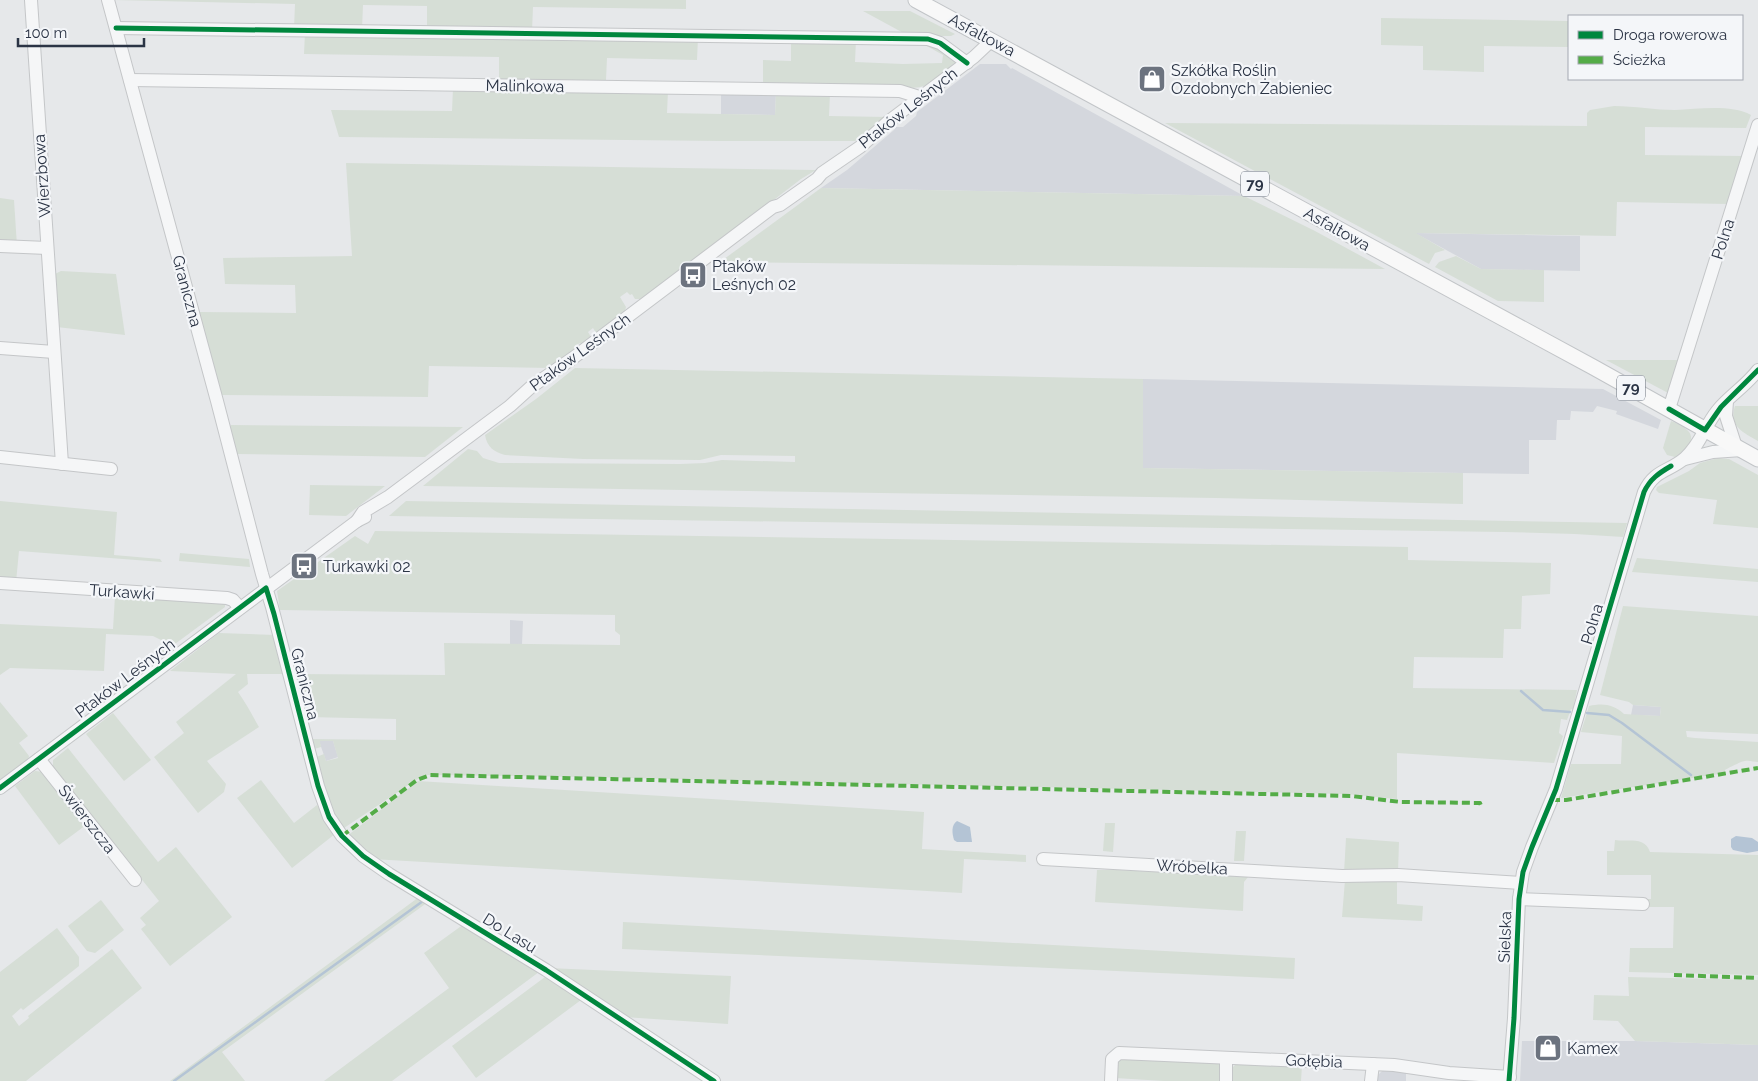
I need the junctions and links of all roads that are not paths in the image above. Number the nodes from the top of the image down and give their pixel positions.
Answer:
1 (31, 0) edge
2 (108, 0) edge
3 (916, 0) edge
4 (116, 28) junction
5 (991, 41) junction
6 (967, 63) junction
7 (130, 80) junction
8 (919, 98) junction
9 (1758, 125) edge
10 (0, 246) edge
11 (47, 248) junction
12 (0, 348) edge
13 (54, 352) junction
14 (1758, 370) edge
15 (1727, 400) junction
16 (1669, 409) junction
17 (1705, 430) junction
18 (1739, 449) junction
19 (0, 457) edge
20 (1684, 459) junction
21 (1758, 459) edge
22 (62, 464) junction
23 (111, 469) dead end
24 (0, 583) edge
25 (266, 588) junction
26 (240, 608) junction
27 (39, 759) junction
28 (318, 786) joint
29 (0, 788) edge
30 (1552, 800) joint
31 (1043, 859) dead end
32 (135, 880) dead end
33 (1521, 883) junction
34 (1519, 899) junction
35 (1642, 904) dead end
36 (1226, 1058) junction
37 (1373, 1064) junction
38 (1510, 1079) edge
39 (714, 1081) edge
40 (1112, 1081) edge
41 (1226, 1081) edge
42 (1371, 1081) edge

1 - 11 street, Wierzbowa
2 - 4 street, Graniczna
3 - 5 main road, Asfaltowa / 79
4 - 6 street
4 - 7 street, Graniczna
5 - 6 street, Ptaków Leśnych
5 - 16 main road, Asfaltowa / 79
6 - 8 street, Ptaków Leśnych
7 - 8 street, Malinkowa
7 - 25 street, Graniczna
8 - 25 street, Ptaków Leśnych
9 - 16 street, Polna
10 - 11 street
11 - 13 street, Wierzbowa
12 - 13 street
13 - 22 street, Wierzbowa
14 - 15 street, Polna
15 - 17 street, Polna
15 - 18 street
16 - 17 main road, Asfaltowa / 79
17 - 18 main road, Asfaltowa / 79
17 - 20 street, Polna
18 - 20 street
18 - 21 main road, Asfaltowa / 79
19 - 22 street
20 - 30 street, Polna
22 - 23 street
24 - 26 street, Turkawki
25 - 26 street, Ptaków Leśnych
25 - 28 street, Graniczna
26 - 27 street, Ptaków Leśnych
27 - 29 street, Ptaków Leśnych
27 - 32 street, Świerszcza
28 - 39 street, Do Lasu
30 - 33 street, Sielska
31 - 33 street, Wróbelka
33 - 34 street, Sielska
34 - 35 street
34 - 38 street, Sielska
36 - 37 street, Gołębia
36 - 40 street, Gołębia
36 - 41 street
37 - 38 street, Gołębia
37 - 42 street

